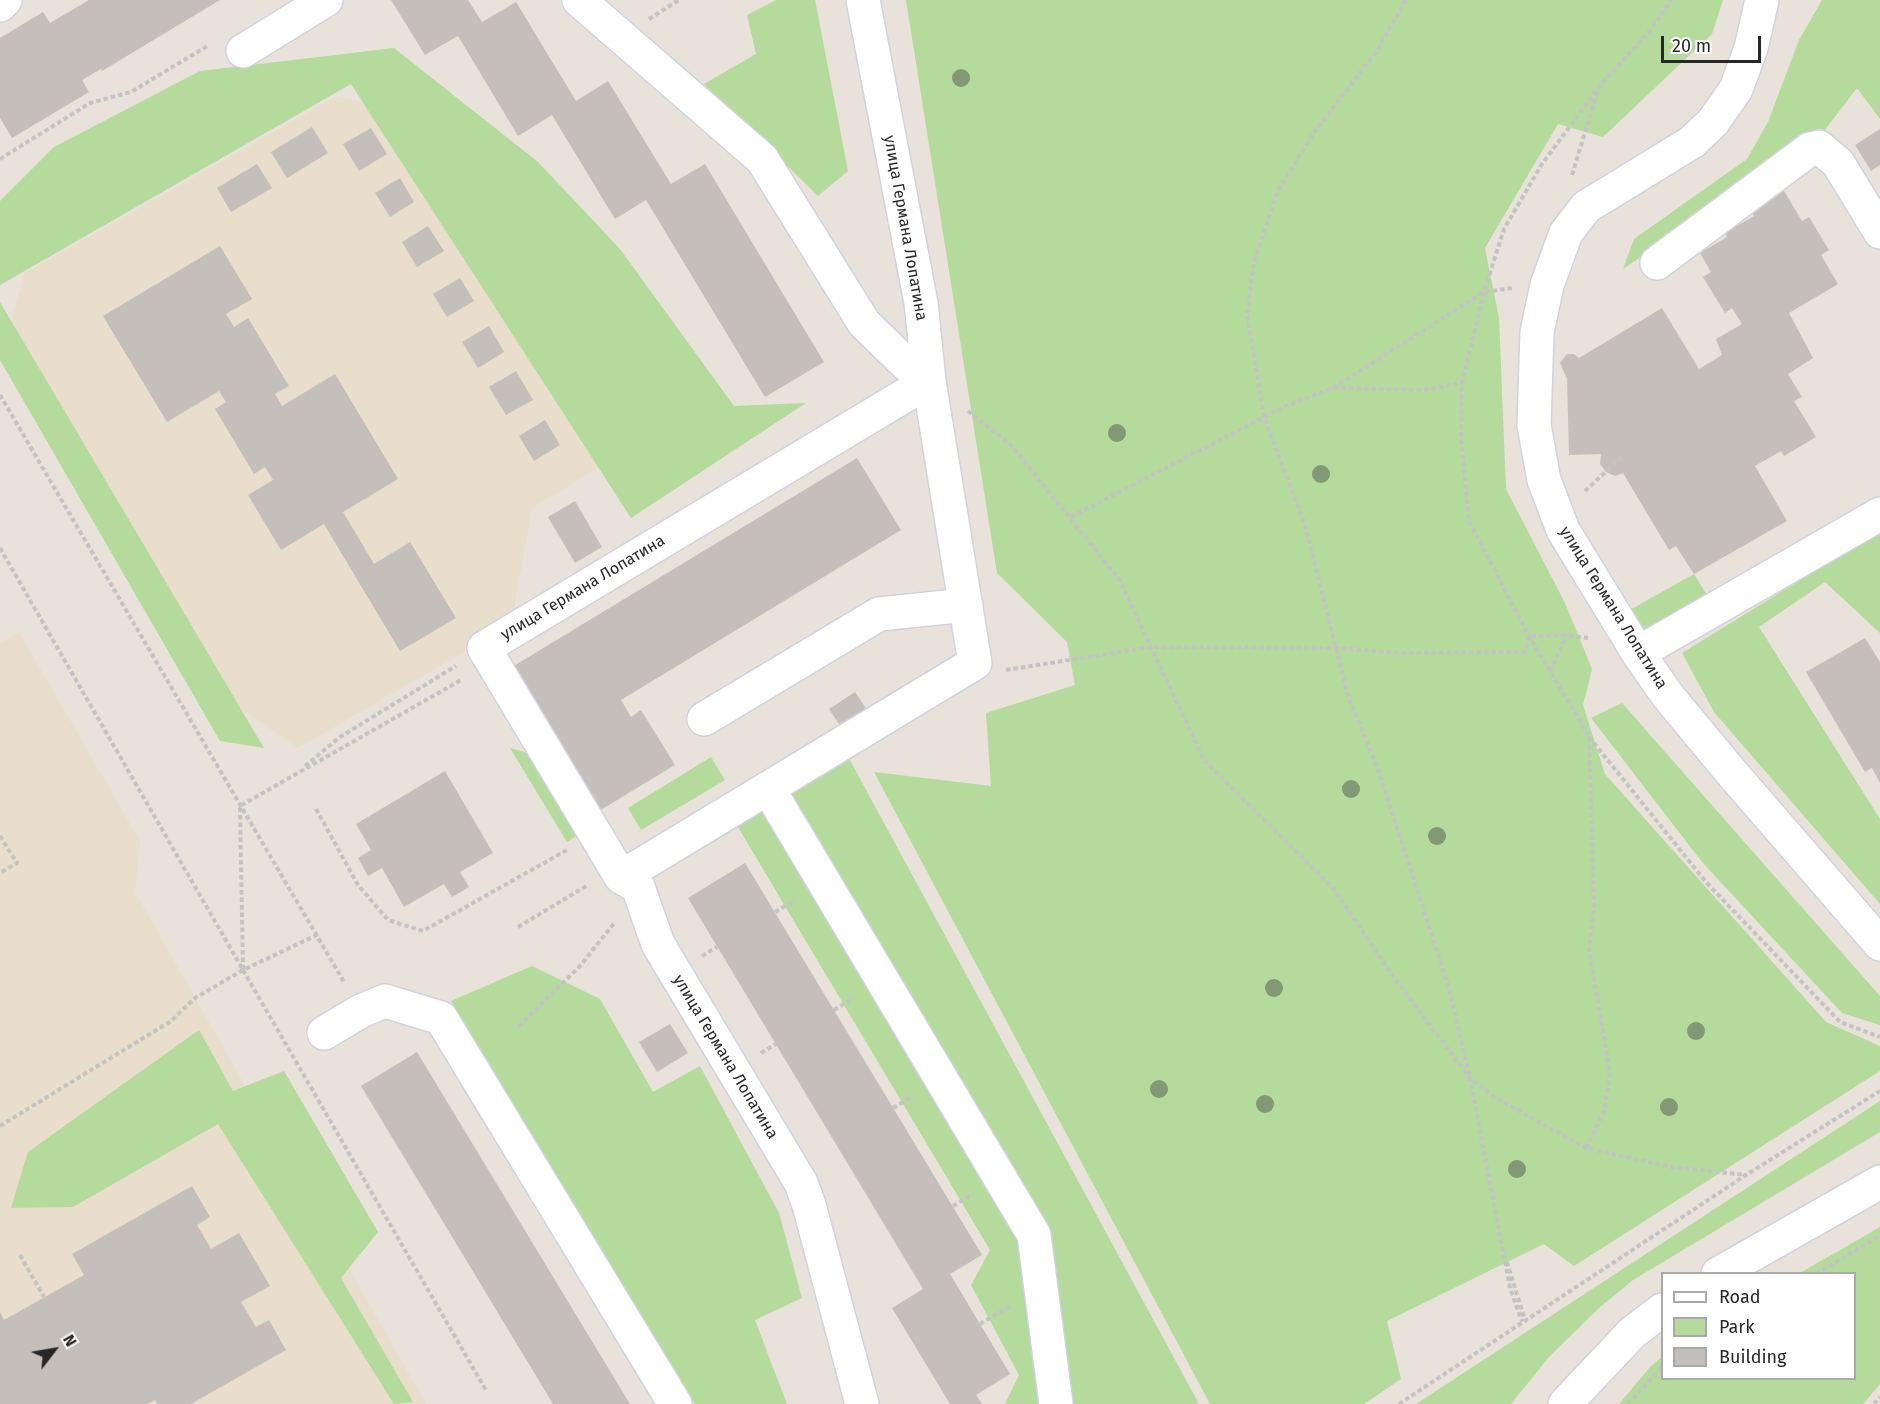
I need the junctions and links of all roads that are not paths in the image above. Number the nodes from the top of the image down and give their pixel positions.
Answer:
1 (5, 0) edge
2 (326, 0) edge
3 (579, 0) edge
4 (863, 0) edge
5 (1762, 0) edge
6 (0, 5) edge
7 (243, 51) road end
8 (1880, 232) edge
9 (1657, 263) dead end
10 (929, 381) junction
11 (1880, 514) edge
12 (966, 604) junction
13 (1638, 653) junction
14 (704, 719) dead end
15 (768, 788) junction
16 (630, 882) junction
17 (1880, 944) edge
18 (324, 1033) dead end
19 (1880, 1182) edge
20 (1722, 1272) edge
21 (1661, 1311) edge
22 (675, 1404) edge
23 (862, 1404) edge
24 (1056, 1404) edge
25 (1565, 1404) edge

1 - 6 street
2 - 7 street
3 - 10 street
4 - 10 street, улица Германа Лопатина
5 - 13 street, улица Германа Лопатина
8 - 9 street
10 - 12 street
10 - 16 street, улица Германа Лопатина
11 - 13 street
12 - 14 street
12 - 15 street
13 - 17 street, улица Германа Лопатина
15 - 16 street
15 - 24 street
16 - 23 street, улица Германа Лопатина
18 - 22 street
19 - 20 street
21 - 25 street

